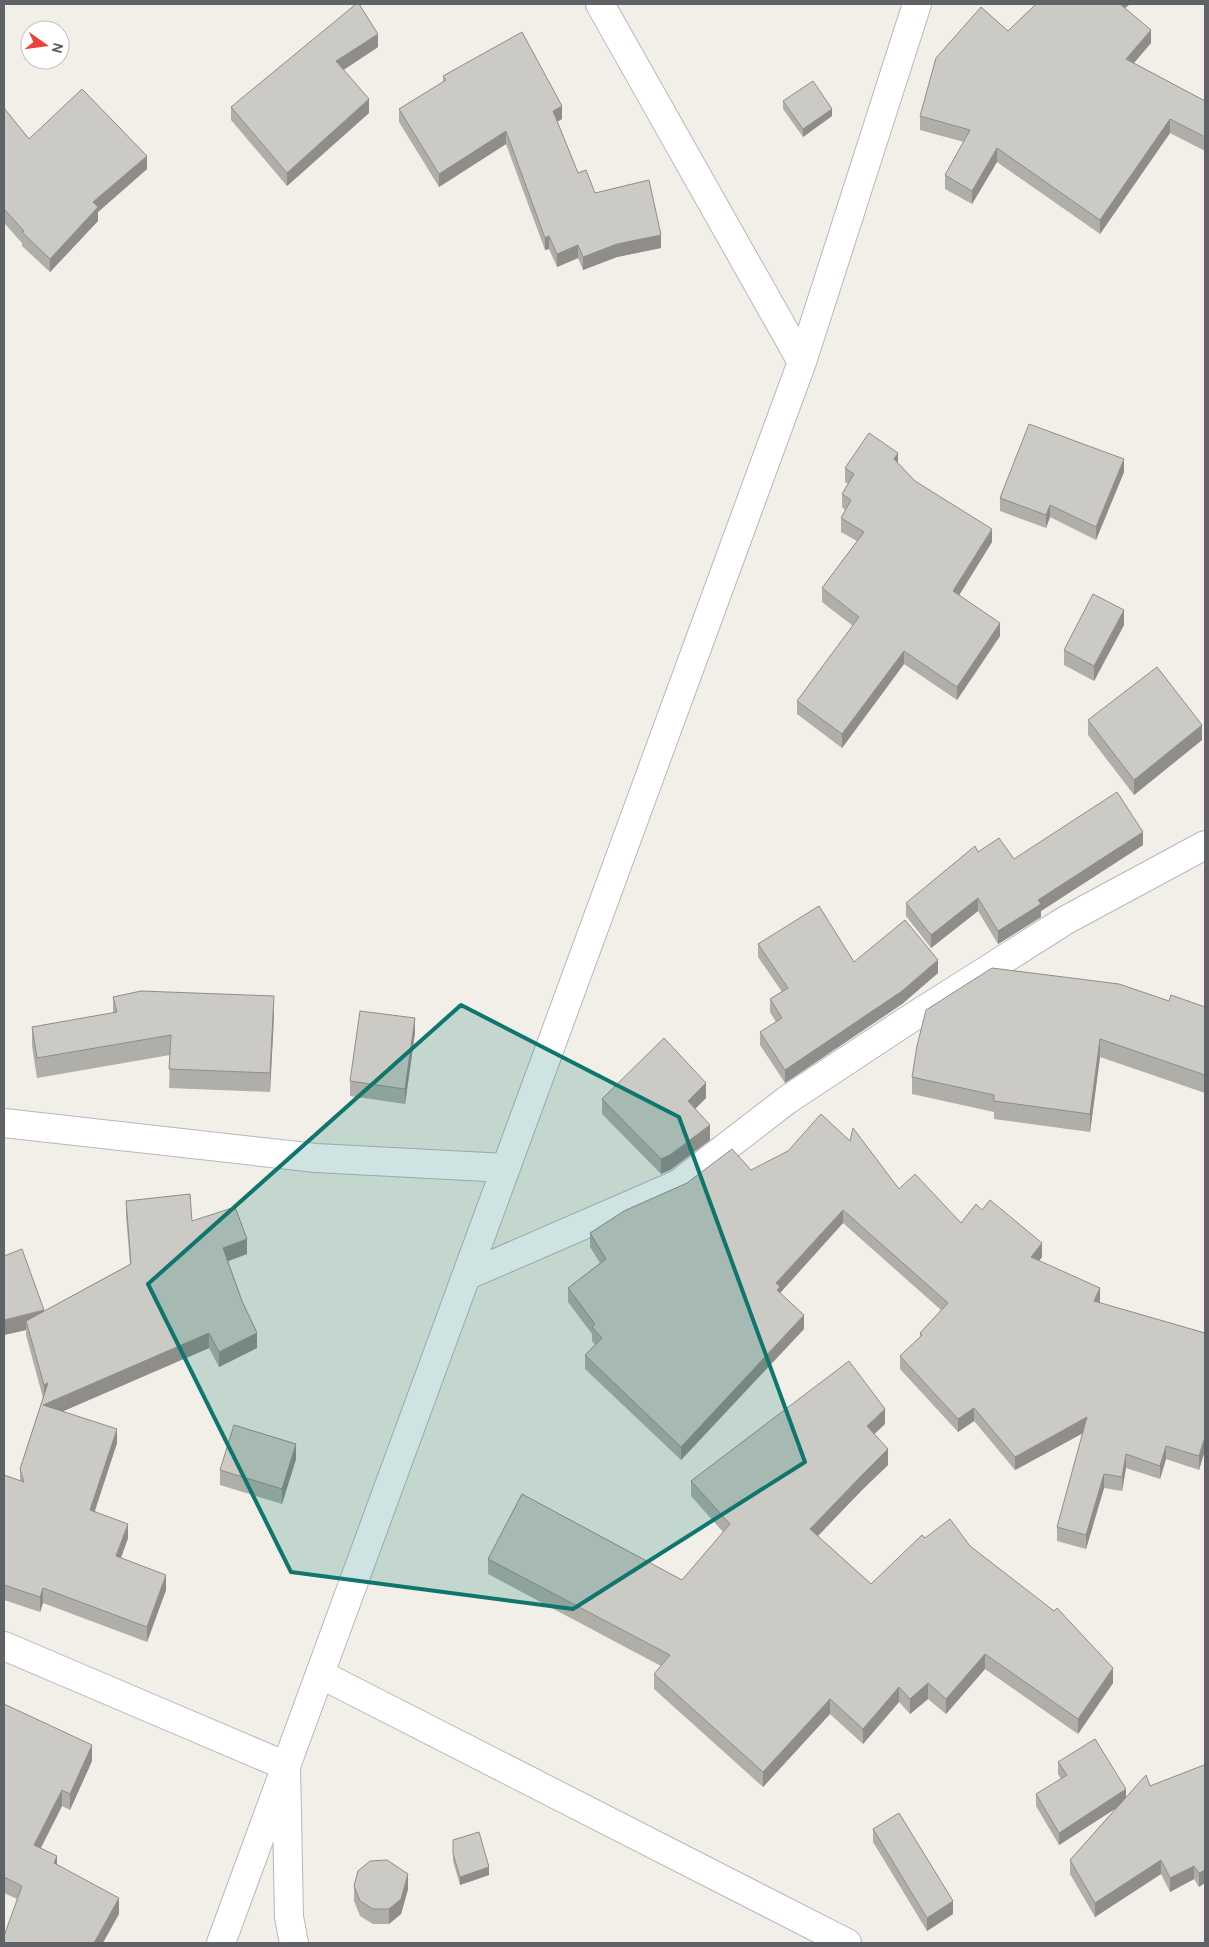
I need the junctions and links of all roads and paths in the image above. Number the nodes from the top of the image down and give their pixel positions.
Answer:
1 (600, 4) edge
2 (917, 4) edge
3 (802, 362) junction
4 (1205, 845) edge
5 (4, 1123) edge
6 (506, 1168) junction
7 (466, 1276) junction
8 (4, 1646) edge
9 (320, 1674) junction
10 (286, 1766) junction
11 (221, 1943) edge
12 (294, 1943) edge
13 (848, 1943) edge

1 - 3 street
2 - 3 street
3 - 6 street
4 - 7 street
5 - 6 street
6 - 7 street
7 - 9 street
8 - 10 street
9 - 10 street
9 - 13 street
10 - 11 street
10 - 12 street

